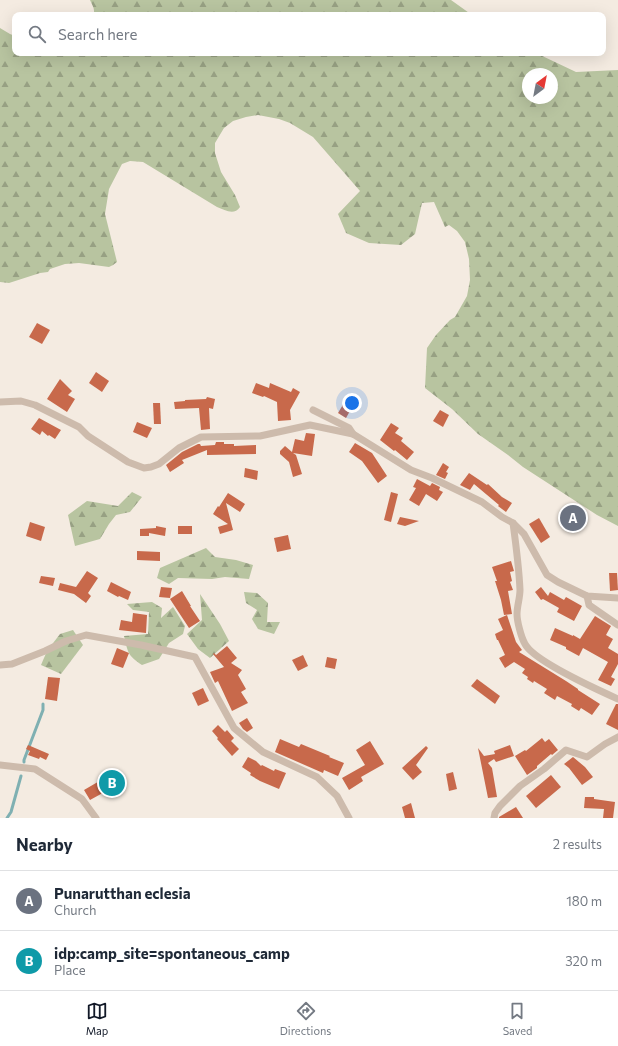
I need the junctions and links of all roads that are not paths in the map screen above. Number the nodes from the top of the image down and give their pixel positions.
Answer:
1 (0, 402) edge
2 (313, 410) dead end
3 (353, 434) junction
4 (513, 523) junction
5 (587, 596) junction
6 (618, 598) edge
7 (618, 625) edge
8 (0, 665) edge
9 (618, 699) edge
10 (618, 737) edge
11 (0, 765) edge
12 (96, 818) edge
13 (349, 818) edge
14 (494, 818) edge

1 - 3 street
2 - 3 street
3 - 4 street
4 - 5 street
4 - 9 street
5 - 6 street
5 - 7 street
8 - 13 street
10 - 14 street
11 - 12 street

